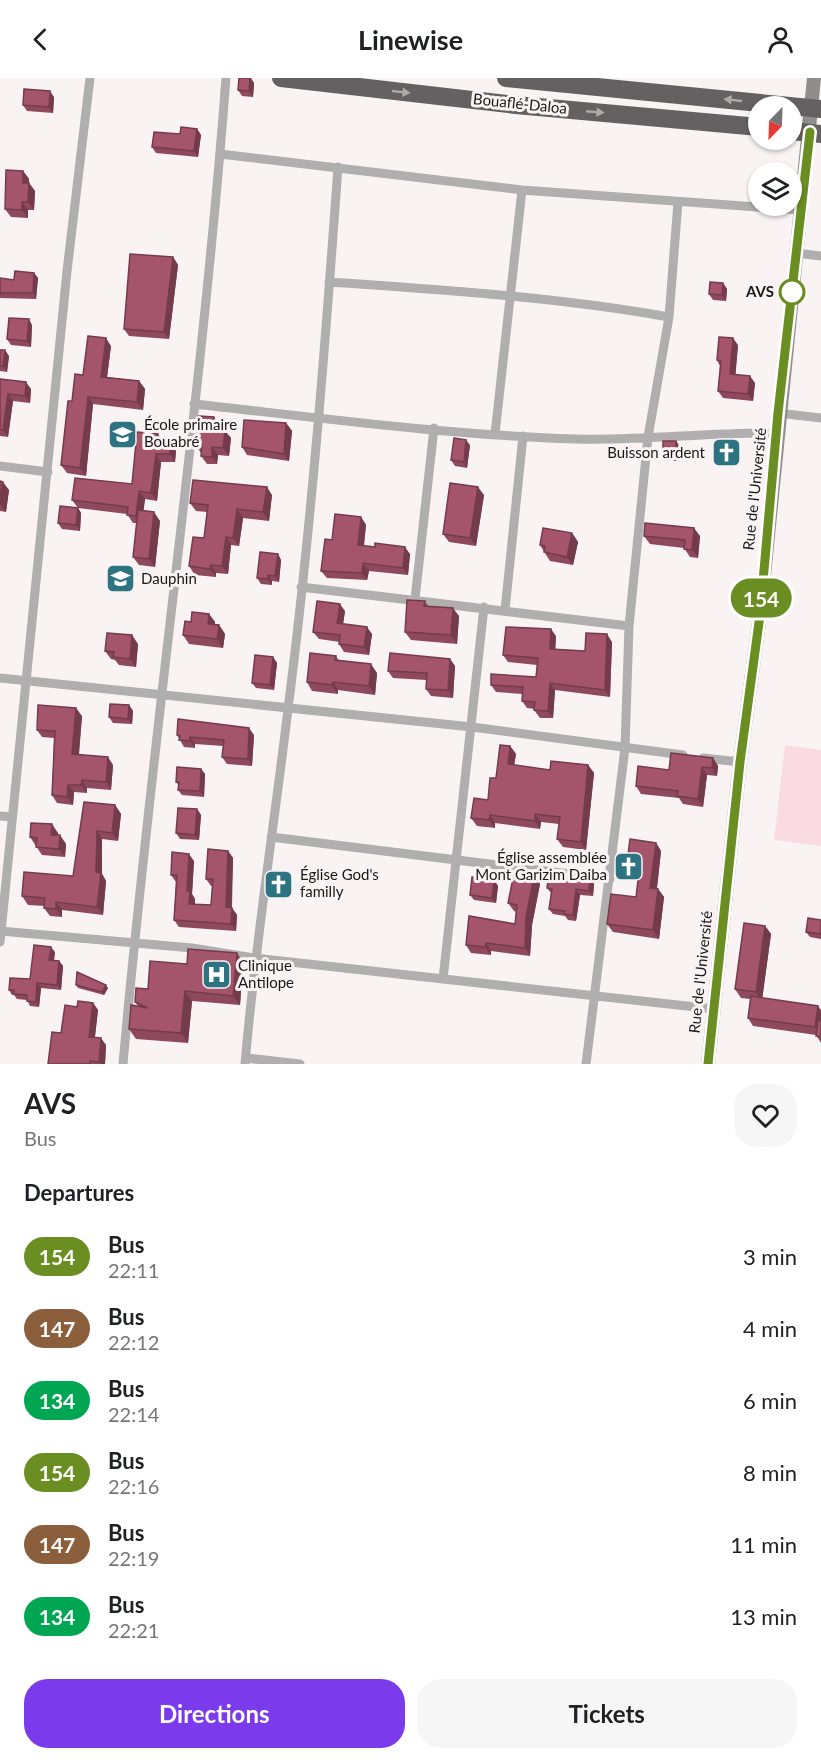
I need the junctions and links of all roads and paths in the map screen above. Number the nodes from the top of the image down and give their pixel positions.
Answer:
1 (90, 78) edge
2 (226, 78) edge
3 (281, 78) edge
4 (506, 78) edge
5 (814, 78) edge
6 (337, 81) edge
7 (816, 108) edge
8 (748, 127) edge
9 (808, 132) edge
10 (220, 154) junction
11 (338, 167) junction
12 (522, 190) junction
13 (802, 190) edge
14 (678, 202) junction
15 (748, 207) edge
16 (799, 216) edge
17 (796, 253) junction
18 (821, 256) edge
19 (329, 282) junction
20 (510, 295) junction
21 (669, 317) junction
22 (194, 404) junction
23 (778, 413) junction
24 (317, 417) junction
25 (821, 418) edge
26 (434, 428) junction
27 (777, 433) junction
28 (495, 434) junction
29 (523, 436) junction
30 (648, 437) junction
31 (0, 466) edge
32 (48, 472) junction
33 (301, 586) junction
34 (415, 600) junction
35 (484, 608) junction
36 (505, 610) junction
37 (630, 626) junction
38 (0, 678) edge
39 (27, 680) junction
40 (162, 693) junction
41 (289, 707) junction
42 (472, 727) junction
43 (624, 748) junction
44 (740, 762) junction
45 (0, 816) edge
46 (12, 817) junction
47 (271, 837) junction
48 (457, 860) junction
49 (610, 879) junction
50 (1, 931) edge
51 (0, 942) edge
52 (133, 944) junction
53 (254, 958) junction
54 (443, 980) junction
55 (594, 998) junction
56 (714, 1009) junction
57 (245, 1061) edge
58 (123, 1064) edge
59 (300, 1064) edge
60 (586, 1064) edge
61 (708, 1064) edge

1 - 32 street
2 - 10 street
3 - 6 highway, Bouaflé-Daloa
7 -> 4 highway, Bouaflé-Daloa
5 - 7 street, Rue de l'Université
6 -> 8 highway, Bouaflé-Daloa
7 - 9 street, Rue de l'Université
9 - 13 street, Rue de l'Université
10 - 11 street
10 - 22 street
11 - 12 street
11 - 19 street
12 - 14 street
12 - 20 street
14 - 15 street
14 - 21 street
16 - 17 street, Rue de l'Université
17 - 18 street
17 - 23 street, Rue de l'Université
19 - 20 street
19 - 24 street
20 - 21 street
20 - 28 street
21 - 30 street
22 - 24 street
22 - 40 street
23 - 25 street
23 - 27 street, Rue de l'Université
24 - 26 street
24 - 33 street
26 - 28 street
26 - 34 street
27 - 30 street
27 - 44 street, Rue de l'Université
28 - 29 street
29 - 30 street
29 - 36 street
30 - 37 street
31 - 32 street
32 - 39 street
33 - 34 street
33 - 41 street
34 - 35 street
35 - 36 street
35 - 42 street
36 - 37 street
37 - 43 street
38 - 39 street
39 - 40 street
39 - 46 street
40 - 41 street
40 - 52 street
41 - 42 street
41 - 47 street
42 - 43 street
42 - 48 street
43 - 44 street
43 - 49 street
44 - 56 street, Rue de l'Université
45 - 46 street
46 - 50 street
47 - 48 street
47 - 53 street
48 - 49 street
48 - 54 street
49 - 55 street
50 - 51 street
50 - 52 street
52 - 53 street
52 - 58 street
53 - 54 street
53 - 57 street
54 - 55 street
55 - 56 street
55 - 60 street
56 - 61 street, Rue de l'Université
57 - 59 street

